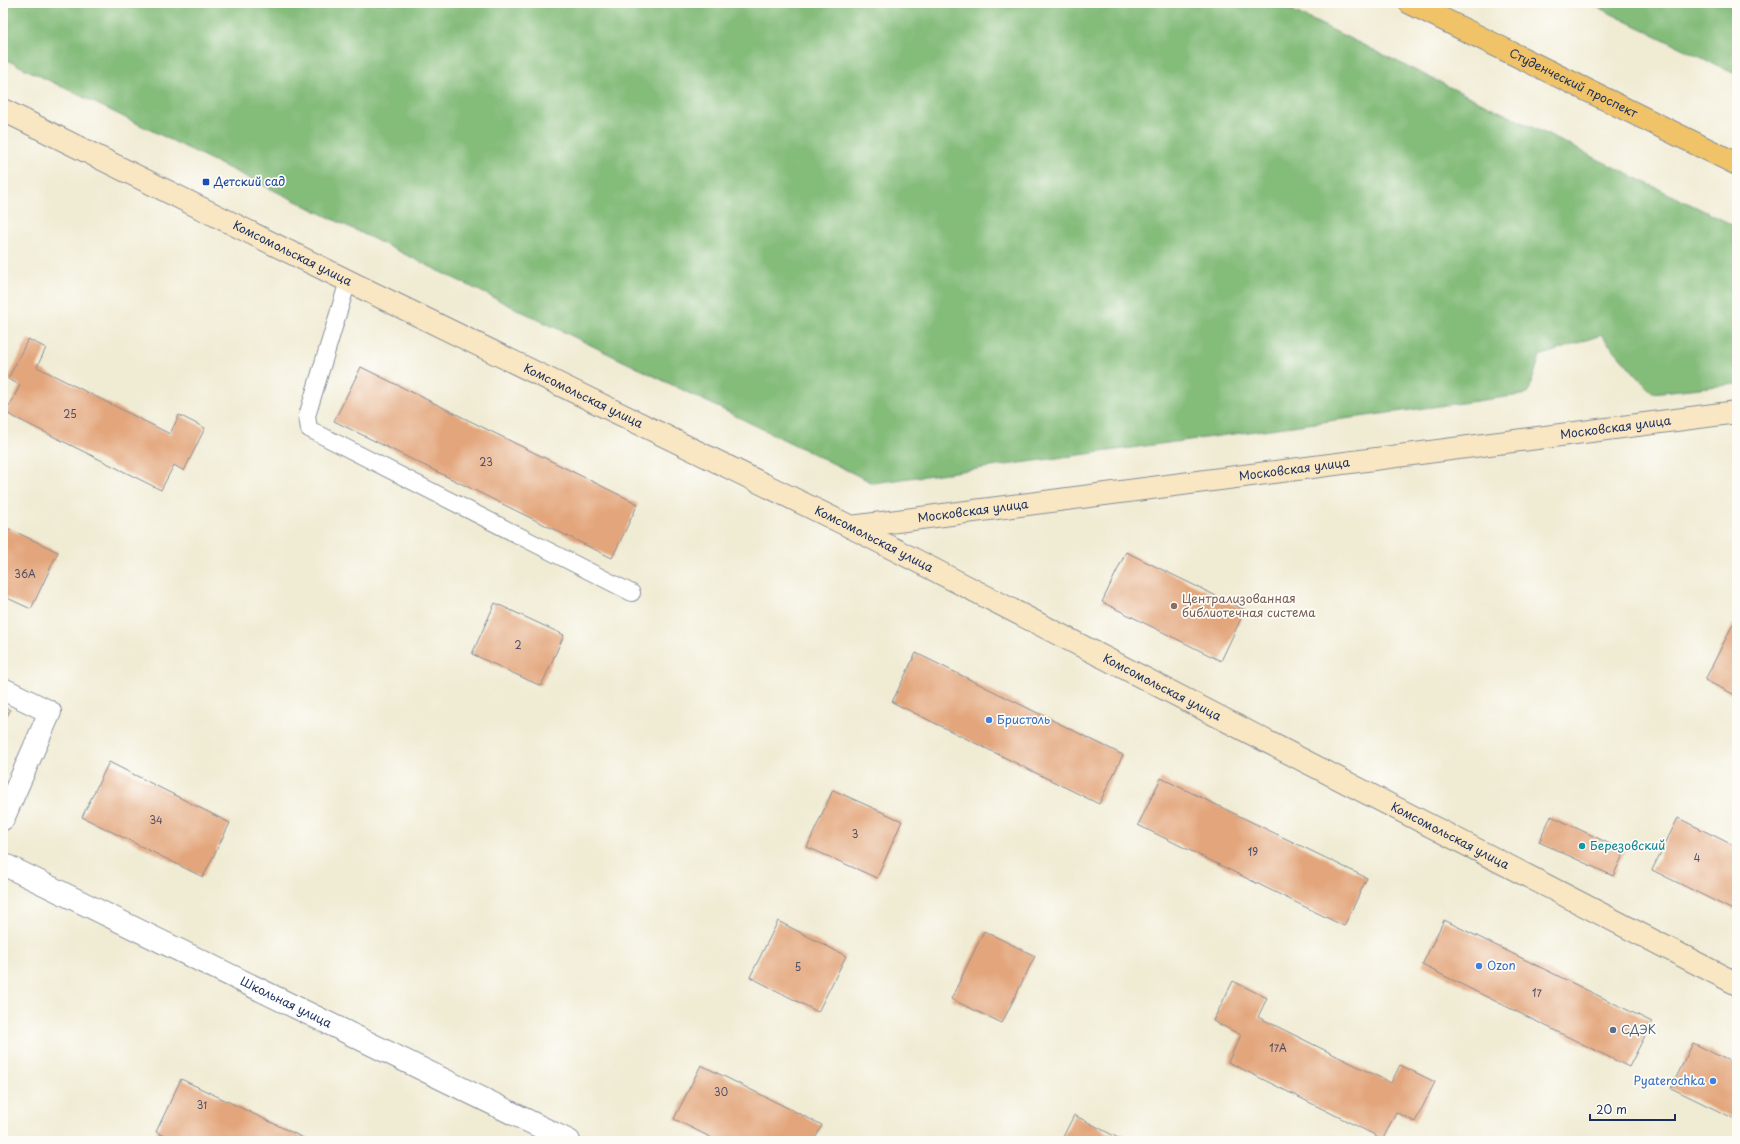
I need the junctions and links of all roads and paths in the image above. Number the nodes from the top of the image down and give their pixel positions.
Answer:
1 (1410, 3) edge
2 (3, 110) edge
3 (1737, 164) edge
4 (348, 281) junction
5 (1737, 412) edge
6 (851, 527) junction
7 (632, 592) dead end
8 (3, 689) edge
9 (3, 819) edge
10 (3, 864) edge
11 (1737, 984) edge
12 (569, 1141) edge

1 - 3 highway, Студенческий проспект
2 - 4 main road, Комсомольская улица
4 - 6 main road, Комсомольская улица
4 - 7 lane
5 - 6 main road, Московская улица
6 - 11 main road, Комсомольская улица
8 - 9 street
10 - 12 street, Школьная улица

